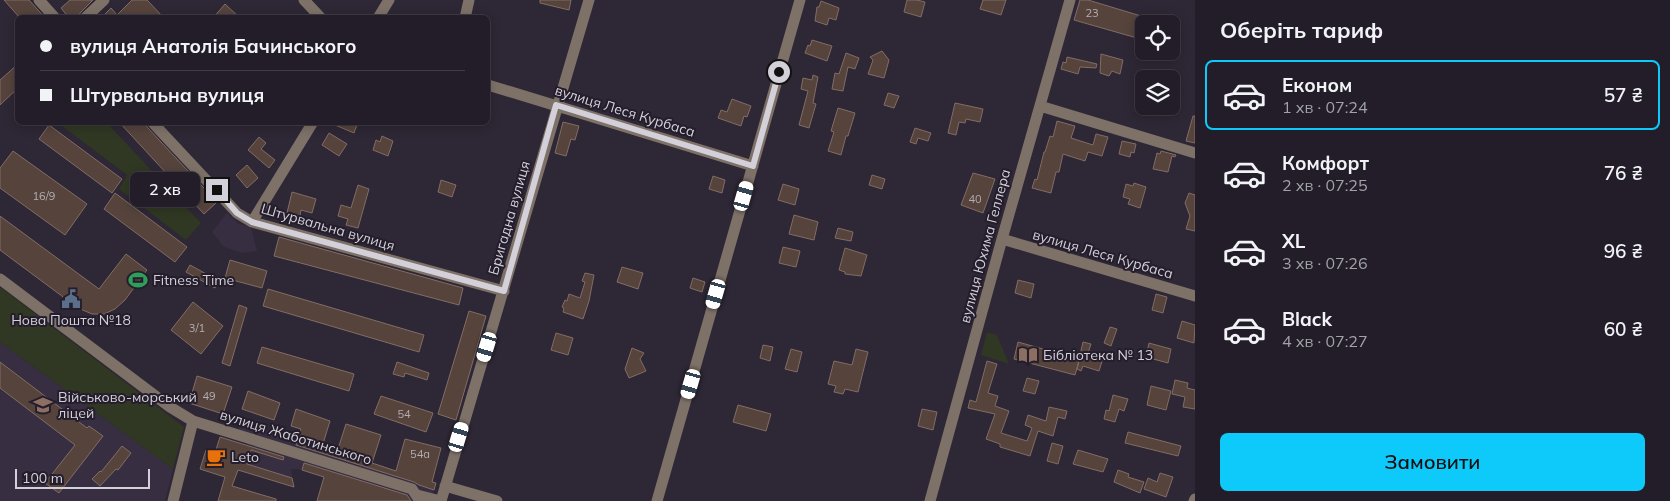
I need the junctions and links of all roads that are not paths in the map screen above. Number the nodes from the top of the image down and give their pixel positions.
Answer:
1 (39, 0) edge
2 (104, 0) edge
3 (304, 0) edge
4 (389, 0) edge
5 (469, 0) edge
6 (589, 0) edge
7 (800, 0) edge
8 (1070, 0) edge
9 (52, 15) edge
10 (88, 15) edge
11 (318, 15) edge
12 (380, 15) edge
13 (466, 15) edge
14 (490, 86) edge
15 (556, 105) junction
16 (1040, 106) junction
17 (155, 125) edge
18 (311, 125) edge
19 (1195, 153) edge
20 (753, 166) junction
21 (252, 222) junction
22 (1002, 239) junction
23 (0, 280) edge
24 (504, 291) junction
25 (1195, 296) edge
26 (193, 421) junction
27 (445, 486) junction
28 (418, 498) edge
29 (173, 501) edge
30 (441, 501) edge
31 (497, 501) edge
32 (657, 501) edge
33 (930, 501) edge

1 - 9 street
2 - 10 street
3 - 11 street
4 - 12 street
5 - 13 street
6 - 15 street, Бригадна вулиця
7 - 20 street
8 - 16 street, вулиця Юхима Геллера
14 - 15 street, вулиця Леся Курбаса
15 - 20 street, вулиця Леся Курбаса
15 - 24 street, Бригадна вулиця
16 - 19 street
16 - 22 street, вулиця Юхима Геллера
17 - 21 street, Штурвальна вулиця
18 - 21 street
20 - 32 street
21 - 24 street, Штурвальна вулиця
22 - 25 street, вулиця Леся Курбаса
22 - 33 street, вулиця Юхима Геллера
23 - 26 street, вулиця Жаботинського
24 - 27 street, Бригадна вулиця
26 - 28 street, вулиця Жаботинського
26 - 29 street
27 - 30 street, Бригадна вулиця
27 - 31 street
28 - 30 street, вулиця Жаботинського

